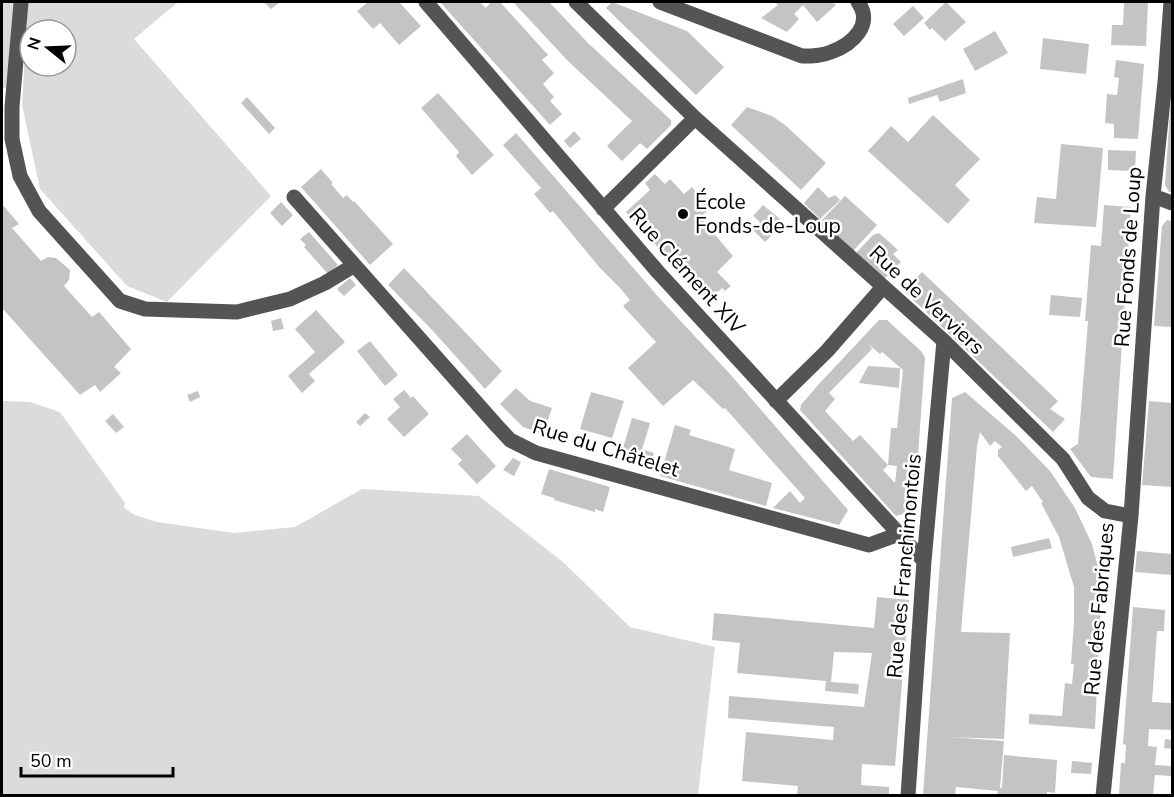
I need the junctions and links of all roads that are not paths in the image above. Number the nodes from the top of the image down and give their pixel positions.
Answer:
1 (21, 2) edge
2 (426, 2) edge
3 (576, 2) edge
4 (660, 2) edge
5 (858, 2) edge
6 (1171, 2) edge
7 (695, 118) junction
8 (1153, 196) junction
9 (294, 197) dead end
10 (1173, 203) edge
11 (603, 209) junction
12 (353, 266) junction
13 (883, 288) junction
14 (944, 341) junction
15 (776, 401) junction
16 (1063, 459) joint
17 (1131, 516) junction
18 (899, 534) junction
19 (924, 561) junction
20 (908, 795) edge
21 (1103, 795) edge

1 - 12 street
2 - 11 street, Rue Clément XIV
3 - 7 street, Rue de Verviers
4 - 5 street
6 - 8 street, Rue Fonds de Loup
7 - 11 street
7 - 13 street, Rue de Verviers
8 - 10 street
8 - 17 street, Rue Fonds de Loup
9 - 12 street, Rue du Châtelet
11 - 15 street, Rue Clément XIV
12 - 18 street, Rue du Châtelet
13 - 14 street, Rue de Verviers
13 - 15 street
14 - 16 street, Rue de Verviers
14 - 19 street, Rue des Franchimontois
15 - 18 street, Rue Clément XIV
16 - 17 street, Rue des Fabriques
17 - 21 street, Rue des Fabriques
18 - 19 street, Rue Clément XIV
19 - 20 street, Rue des Franchimontois

